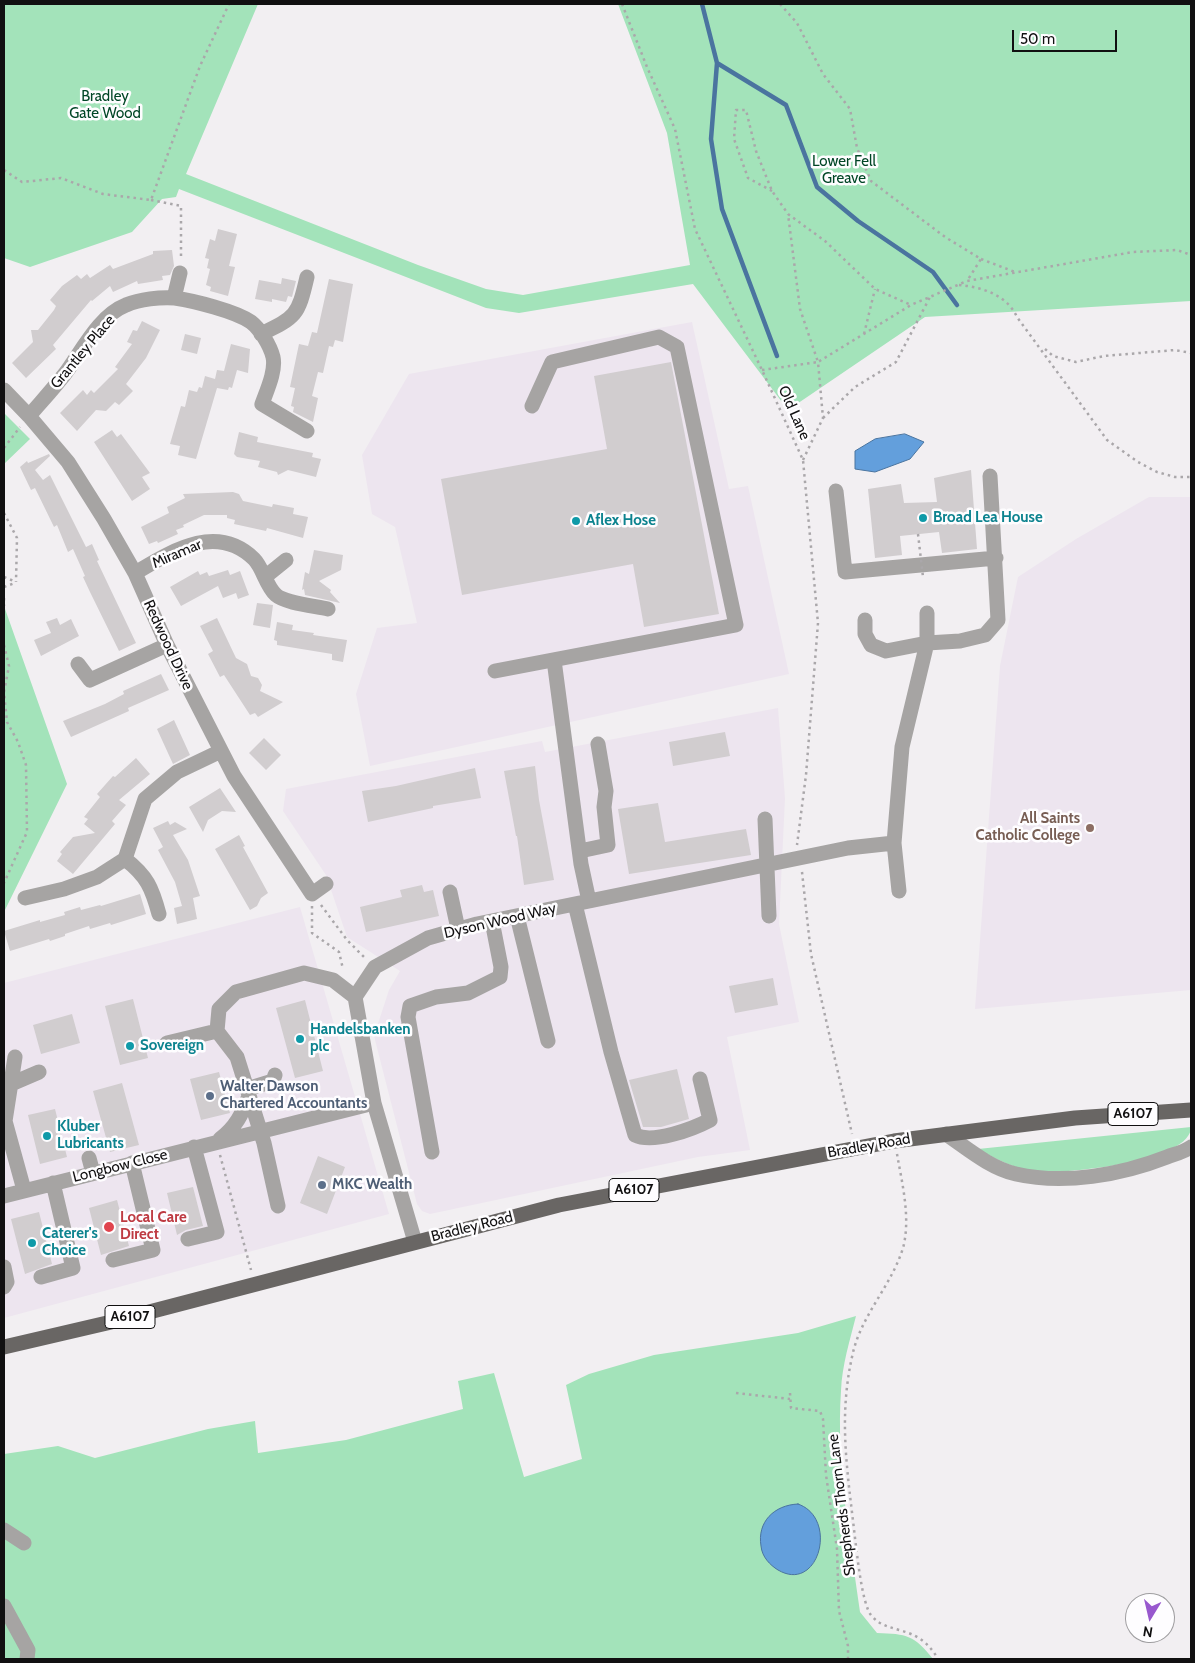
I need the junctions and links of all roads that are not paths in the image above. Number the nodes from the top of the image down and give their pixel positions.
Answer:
1 (180, 273) road end
2 (307, 277) dead end
3 (174, 298) junction
4 (261, 334) junction
5 (4, 390) edge
6 (532, 406) dead end
7 (29, 416) junction
8 (306, 430) dead end
9 (990, 476) dead end
10 (836, 491) dead end
11 (996, 558) junction
12 (286, 560) dead end
13 (135, 573) junction
14 (265, 577) junction
15 (328, 609) dead end
16 (927, 613) dead end
17 (865, 620) dead end
18 (927, 643) junction
19 (167, 645) junction
20 (554, 660) junction
21 (78, 664) dead end
22 (494, 671) dead end
23 (598, 744) dead end
24 (221, 751) junction
25 (765, 819) dead end
26 (894, 842) junction
27 (580, 851) junction
28 (125, 859) junction
29 (767, 864) junction
30 (326, 884) dead end
31 (899, 891) dead end
32 (450, 892) dead end
33 (25, 898) dead end
34 (582, 902) junction
35 (158, 914) dead end
36 (517, 916) junction
37 (769, 916) dead end
38 (492, 921) junction
39 (458, 929) junction
40 (352, 995) junction
41 (217, 1031) junction
42 (548, 1041) dead end
43 (167, 1043) dead end
44 (15, 1057) dead end
45 (39, 1072) dead end
46 (275, 1075) dead end
47 (700, 1079) dead end
48 (6, 1088) edge
49 (248, 1092) junction
50 (374, 1103) junction
51 (1191, 1110) edge
52 (259, 1131) junction
53 (946, 1134) junction
54 (217, 1141) junction
55 (1191, 1146) edge
56 (194, 1147) junction
57 (432, 1152) dead end
58 (132, 1163) junction
59 (53, 1183) junction
60 (24, 1190) junction
61 (4, 1196) edge
62 (278, 1206) dead end
63 (188, 1239) dead end
64 (415, 1242) junction
65 (113, 1260) dead end
66 (4, 1267) edge
67 (41, 1277) dead end
68 (4, 1288) edge
69 (4, 1347) edge
70 (4, 1530) edge
71 (24, 1543) dead end
72 (4, 1606) edge
73 (27, 1659) edge

1 - 3 street
2 - 4 street
3 - 4 street, Grantley Place
3 - 7 street, Grantley Place
4 - 8 street, Grantley Place
5 - 7 street, Redwood Drive
6 - 20 street
7 - 13 street, Redwood Drive
9 - 11 street
10 - 11 street
11 - 18 street
12 - 14 street
13 - 14 street, Miramar
13 - 19 street, Redwood Drive
14 - 15 street, Miramar
16 - 18 street
17 - 18 street
18 - 26 street
19 - 21 street
19 - 24 street, Redwood Drive
20 - 22 street
20 - 27 street
23 - 27 street
24 - 28 street
24 - 30 street, Redwood Drive
25 - 29 street
26 - 29 street, Dyson Wood Way
26 - 31 street
27 - 34 street
28 - 33 street
28 - 35 street
29 - 34 street, Dyson Wood Way
29 - 37 street
32 - 39 street
34 - 36 street, Dyson Wood Way
34 - 47 street
36 - 38 street, Dyson Wood Way
36 - 42 street
38 - 39 street, Dyson Wood Way
38 - 57 street
39 - 40 street, Dyson Wood Way
40 - 41 street
40 - 50 street
41 - 43 street
41 - 49 street
44 - 48 street
45 - 48 street
46 - 49 street
48 - 60 street
49 - 52 street
49 - 54 street, Longbow Close
50 - 52 street, Longbow Close
50 - 64 street
51 - 53 main road, Bradley Road / A6107
52 - 54 street, Longbow Close
52 - 62 street
53 - 55 street
53 - 64 main road, Bradley Road / A6107
54 - 56 street, Longbow Close
56 - 58 street, Longbow Close
56 - 63 street
58 - 59 street, Longbow Close
58 - 65 street
59 - 60 street, Longbow Close
59 - 67 street
60 - 61 street, Longbow Close
64 - 69 main road, Bradley Road / A6107
66 - 68 street
70 - 71 street
72 - 73 street

